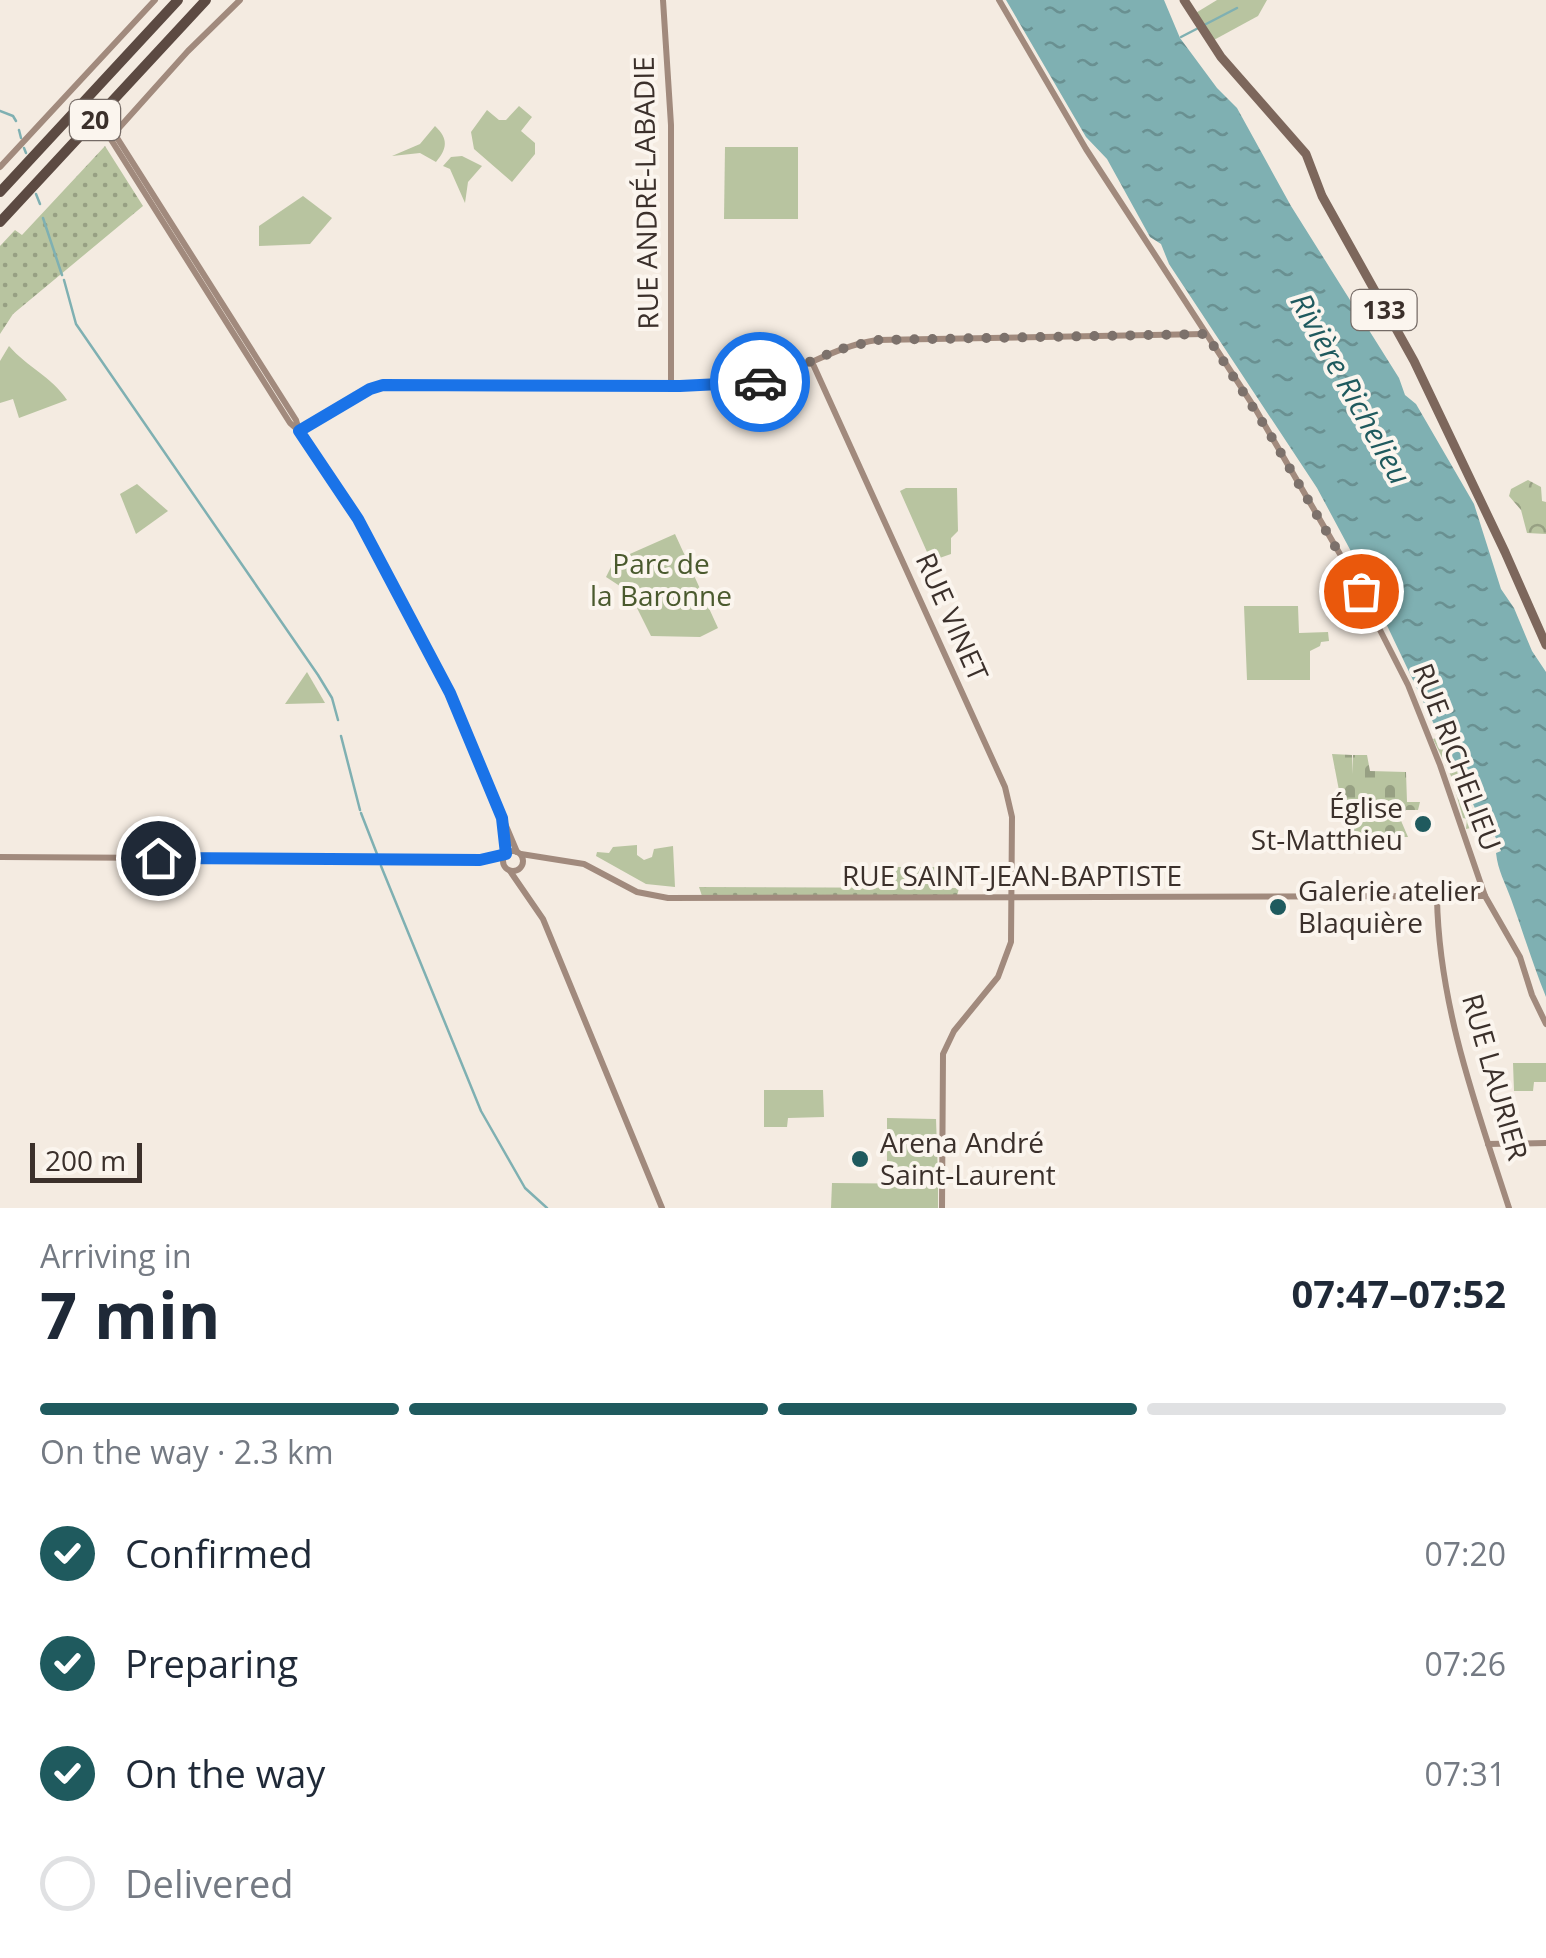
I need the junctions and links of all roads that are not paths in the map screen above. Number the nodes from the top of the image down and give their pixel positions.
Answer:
1 (155, 0) edge
2 (178, 0) edge
3 (206, 0) edge
4 (240, 0) edge
5 (662, 0) edge
6 (1000, 0) edge
7 (1184, 0) edge
8 (0, 167) edge
9 (0, 192) edge
10 (0, 222) edge
11 (1206, 334) junction
12 (812, 362) junction
13 (671, 386) junction
14 (299, 431) junction
15 (1546, 645) edge
16 (506, 830) junction
17 (519, 853) junction
18 (506, 854) junction
19 (0, 857) edge
20 (480, 860) junction
21 (548, 860) junction
22 (522, 868) junction
23 (508, 870) junction
24 (526, 890) junction
25 (1485, 896) junction
26 (1437, 898) junction
27 (1013, 899) junction
28 (1546, 1024) edge
29 (1546, 1143) edge
30 (1488, 1144) junction
31 (662, 1208) edge
32 (942, 1208) edge
33 (1509, 1208) edge

1 - 8 street
2 - 9 highway, 20
3 - 10 highway, 20
4 - 14 street
5 - 13 street, RUE ANDRÉ-LABADIE
6 - 11 street, RUE RICHELIEU
7 - 15 main road, 133
11 - 12 street
11 - 25 street, RUE RICHELIEU
12 - 13 street
12 - 27 street, RUE VINET
13 - 14 street
14 - 16 street
16 - 17 street
16 - 18 street
17 - 18 street
17 - 21 street, RUE SAINT-JEAN-BAPTISTE
17 - 22 street
18 - 20 street
18 - 23 street
19 - 20 street
20 - 23 street
21 - 22 street, RUE SAINT-JEAN-BAPTISTE
21 - 27 street, RUE SAINT-JEAN-BAPTISTE
22 - 23 street, RUE SAINT-JEAN-BAPTISTE
22 - 24 street
23 - 24 street
24 - 31 street
25 - 26 street, RUE SAINT-JEAN-BAPTISTE
25 - 28 street, RUE RICHELIEU
26 - 27 street, RUE SAINT-JEAN-BAPTISTE
26 - 30 street, RUE LAURIER
27 - 32 street, RUE VINET
29 - 30 street
30 - 33 street, RUE LAURIER

